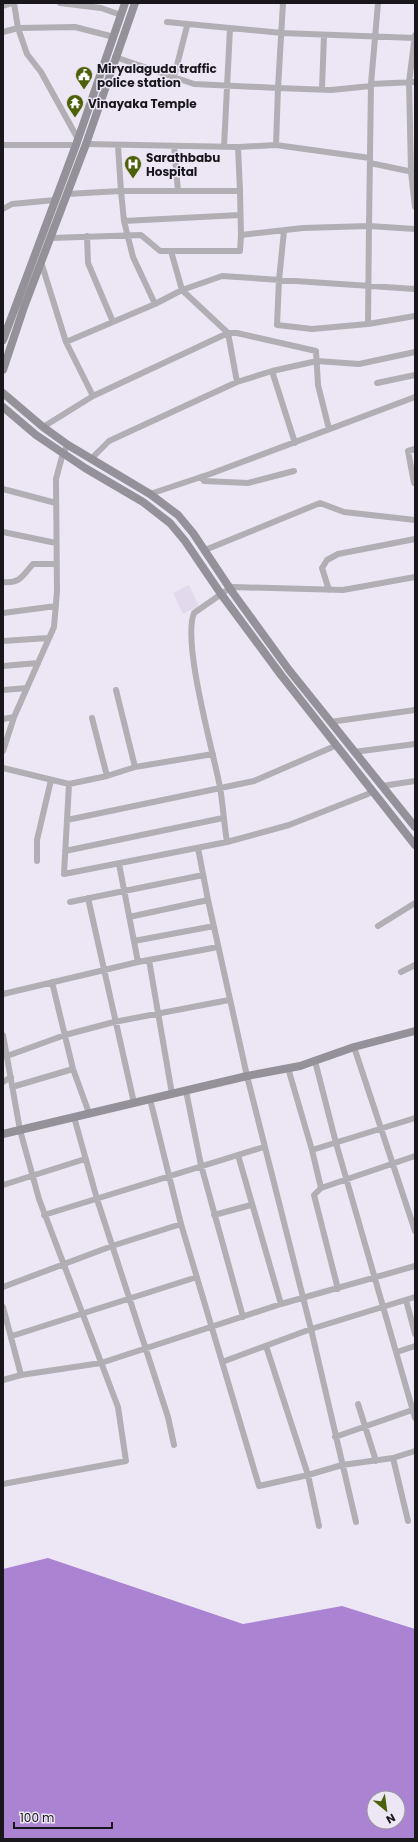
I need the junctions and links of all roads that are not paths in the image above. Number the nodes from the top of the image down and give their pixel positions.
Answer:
1 (13, 3) edge
2 (60, 3) edge
3 (125, 3) edge
4 (135, 3) edge
5 (283, 3) edge
6 (378, 3) edge
7 (3, 6) edge
8 (121, 15) junction
9 (167, 22) dead end
10 (187, 26) junction
11 (18, 28) junction
12 (230, 28) junction
13 (3, 32) edge
14 (282, 33) junction
15 (324, 35) junction
16 (415, 35) edge
17 (114, 37) junction
18 (375, 37) junction
19 (415, 38) edge
20 (115, 57) junction
21 (174, 77) junction
22 (412, 82) edge
23 (371, 85) junction
24 (228, 87) junction
25 (278, 88) junction
26 (322, 89) junction
27 (77, 142) junction
28 (86, 144) junction
29 (3, 145) edge
30 (276, 145) junction
31 (118, 146) junction
32 (174, 146) junction
33 (224, 147) junction
34 (238, 147) junction
35 (370, 160) junction
36 (413, 172) edge
37 (121, 191) junction
38 (178, 191) junction
39 (240, 191) junction
40 (66, 194) junction
41 (55, 200) junction
42 (415, 207) edge
43 (3, 209) edge
44 (240, 215) junction
45 (124, 221) junction
46 (368, 226) junction
47 (415, 228) edge
48 (284, 230) junction
49 (127, 235) junction
50 (241, 235) junction
51 (87, 236) junction
52 (50, 238) junction
53 (171, 251) junction
54 (41, 262) junction
55 (279, 280) junction
56 (370, 287) junction
57 (415, 289) edge
58 (182, 290) junction
59 (155, 304) junction
60 (415, 316) edge
61 (113, 322) junction
62 (368, 324) junction
63 (228, 333) junction
64 (3, 340) edge
65 (66, 342) junction
66 (415, 352) edge
67 (317, 361) junction
68 (3, 370) edge
69 (272, 371) junction
70 (415, 375) edge
71 (237, 382) junction
72 (377, 383) dead end
73 (3, 393) edge
74 (93, 396) junction
75 (415, 397) edge
76 (3, 407) edge
77 (42, 426) junction
78 (329, 429) junction
79 (295, 443) junction
80 (68, 445) junction
81 (415, 449) edge
82 (63, 453) junction
83 (91, 459) junction
84 (294, 471) dead end
85 (201, 477) junction
86 (415, 484) edge
87 (3, 489) edge
88 (150, 494) junction
89 (56, 503) junction
90 (415, 520) edge
91 (3, 532) edge
92 (415, 539) edge
93 (56, 543) junction
94 (205, 550) junction
95 (56, 564) junction
96 (415, 576) edge
97 (3, 582) edge
98 (230, 588) junction
99 (328, 590) junction
100 (221, 594) junction
101 (56, 606) junction
102 (3, 613) edge
103 (48, 638) junction
104 (3, 641) edge
105 (38, 663) junction
106 (3, 666) edge
107 (27, 688) junction
108 (3, 690) edge
109 (116, 690) dead end
110 (415, 710) edge
111 (14, 717) junction
112 (92, 718) dead end
113 (3, 719) edge
114 (330, 722) junction
115 (4, 742) edge
116 (415, 744) edge
117 (335, 746) junction
118 (3, 751) edge
119 (354, 752) junction
120 (213, 754) junction
121 (135, 767) junction
122 (3, 768) edge
123 (107, 776) junction
124 (51, 780) junction
125 (415, 781) edge
126 (69, 784) junction
127 (382, 786) junction
128 (220, 790) junction
129 (373, 792) junction
130 (223, 818) junction
131 (67, 820) junction
132 (414, 825) edge
133 (227, 842) junction
134 (415, 846) edge
135 (198, 848) junction
136 (65, 851) junction
137 (37, 861) dead end
138 (119, 864) junction
139 (203, 875) junction
140 (124, 890) junction
141 (88, 898) junction
142 (208, 900) junction
143 (70, 902) dead end
144 (415, 903) edge
145 (129, 917) junction
146 (214, 926) junction
147 (378, 926) dead end
148 (134, 941) junction
149 (218, 947) junction
150 (149, 960) junction
151 (138, 962) junction
152 (415, 965) edge
153 (104, 970) junction
154 (401, 972) dead end
155 (52, 982) junction
156 (3, 994) edge
157 (229, 1000) junction
158 (157, 1013) junction
159 (114, 1022) junction
160 (415, 1031) edge
161 (3, 1035) edge
162 (65, 1035) junction
163 (354, 1047) junction
164 (7, 1056) junction
165 (315, 1061) junction
166 (288, 1068) junction
167 (73, 1069) junction
168 (247, 1076) junction
169 (11, 1077) junction
170 (3, 1082) edge
171 (12, 1087) junction
172 (186, 1090) junction
173 (172, 1094) junction
174 (150, 1099) junction
175 (134, 1103) junction
176 (89, 1114) junction
177 (74, 1117) junction
178 (415, 1118) edge
179 (380, 1129) junction
180 (20, 1130) junction
181 (3, 1134) edge
182 (336, 1144) junction
183 (264, 1147) junction
184 (312, 1150) junction
185 (238, 1156) junction
186 (415, 1156) edge
187 (85, 1159) junction
188 (201, 1165) junction
189 (393, 1165) junction
190 (33, 1176) junction
191 (169, 1176) junction
192 (347, 1180) junction
193 (3, 1185) edge
194 (321, 1188) junction
195 (97, 1199) junction
196 (251, 1205) junction
197 (44, 1215) junction
198 (214, 1215) junction
199 (182, 1224) junction
200 (415, 1231) edge
201 (112, 1246) junction
202 (63, 1266) junction
203 (415, 1266) edge
204 (197, 1277) junction
205 (375, 1277) junction
206 (3, 1287) edge
207 (338, 1289) junction
208 (415, 1297) edge
209 (129, 1298) junction
210 (302, 1298) junction
211 (406, 1300) junction
212 (281, 1304) junction
213 (383, 1306) junction
214 (3, 1307) edge
215 (82, 1314) junction
216 (243, 1317) junction
217 (213, 1326) junction
218 (311, 1329) junction
219 (415, 1334) edge
220 (12, 1336) junction
221 (266, 1346) junction
222 (415, 1346) edge
223 (146, 1349) junction
224 (397, 1352) junction
225 (222, 1362) junction
226 (101, 1363) junction
227 (21, 1375) junction
228 (3, 1380) edge
229 (358, 1404) dead end
230 (414, 1410) edge
231 (415, 1418) edge
232 (366, 1427) junction
233 (335, 1437) junction
234 (174, 1445) dead end
235 (415, 1451) edge
236 (393, 1458) junction
237 (376, 1460) junction
238 (342, 1464) junction
239 (308, 1475) junction
240 (3, 1484) edge
241 (408, 1521) dead end
242 (356, 1522) dead end
243 (319, 1526) dead end

1 - 7 street
1 - 11 street
2 - 8 street
3 - 8 main road
4 - 20 main road
5 - 14 street
6 - 18 street
8 - 17 main road
9 - 10 street
10 - 12 street
10 - 21 street
11 - 13 street
11 - 17 street
11 - 27 street
12 - 14 street
12 - 24 street
14 - 15 street
14 - 25 street
15 - 18 street
15 - 26 street
16 - 19 street
17 - 27 main road
18 - 19 street
18 - 23 street
19 - 22 street
20 - 21 street
20 - 28 main road
21 - 24 street
22 - 23 street
22 - 36 street
23 - 26 street
23 - 35 street
24 - 25 street
24 - 33 street
25 - 26 street
25 - 30 street
27 - 29 street
27 - 41 main road
28 - 31 street
28 - 40 main road
30 - 34 street
30 - 35 street
31 - 32 street
31 - 37 street
32 - 33 street
32 - 38 street
33 - 34 street
34 - 39 street
35 - 36 street
35 - 46 street
36 - 42 street
37 - 38 street
37 - 40 street
37 - 45 street
38 - 39 street
39 - 44 street
40 - 52 main road
41 - 43 street
41 - 64 main road
44 - 45 street
44 - 50 street
45 - 49 street
46 - 47 street
46 - 48 street
46 - 56 street
48 - 50 street
48 - 55 street
49 - 51 street
49 - 53 street
49 - 59 street
50 - 53 street
51 - 52 street
51 - 61 street
52 - 54 main road
53 - 58 street
54 - 65 street
54 - 68 main road
55 - 56 street
55 - 58 street
55 - 62 street
56 - 57 street
56 - 62 street
58 - 59 street
58 - 63 street
59 - 61 street
60 - 62 street
61 - 65 street
63 - 67 street
63 - 71 street
63 - 74 street
65 - 74 street
66 - 67 street
67 - 69 street
67 - 78 street
69 - 71 street
69 - 79 street
70 - 72 street
71 - 83 street
73 - 77 main road
74 - 77 street
75 - 78 street
76 - 82 main road
77 - 80 main road
78 - 79 street
79 - 85 street
80 - 82 street
80 - 83 main road
81 - 86 street
82 - 89 street
82 - 100 main road
83 - 88 main road
84 - 85 street
85 - 88 street
87 - 89 street
88 - 94 main road
89 - 93 street
90 - 94 street
91 - 93 street
92 - 99 street
93 - 95 street
94 - 98 main road
95 - 97 street
95 - 101 street
96 - 99 street
98 - 99 street
98 - 100 street
98 - 114 main road
100 - 117 main road
100 - 120 street
101 - 102 street
101 - 103 street
103 - 104 street
103 - 105 street
105 - 106 street
105 - 107 street
107 - 108 street
107 - 111 street
109 - 121 street
110 - 114 street
111 - 113 street
111 - 115 street
112 - 123 street
114 - 119 main road
115 - 118 street
116 - 119 street
117 - 128 street
117 - 129 main road
119 - 127 main road
120 - 121 street
120 - 128 street
121 - 123 street
122 - 124 street
123 - 126 street
124 - 126 street
124 - 137 street
125 - 127 street
126 - 131 street
127 - 132 main road
128 - 130 street
128 - 131 street
129 - 133 street
129 - 134 main road
130 - 133 street
130 - 136 street
131 - 136 street
133 - 135 street
135 - 138 street
135 - 139 street
136 - 138 street
138 - 140 street
139 - 140 street
139 - 142 street
140 - 141 street
140 - 145 street
141 - 143 street
141 - 153 street
142 - 145 street
142 - 146 street
144 - 147 street
145 - 148 street
146 - 148 street
146 - 149 street
148 - 151 street
149 - 150 street
149 - 157 street
150 - 151 street
150 - 158 street
151 - 153 street
152 - 154 street
153 - 155 street
153 - 159 street
155 - 156 street
155 - 162 street
157 - 158 street
157 - 168 street
158 - 159 street
158 - 173 street
159 - 162 street
159 - 175 street
160 - 163 main road
161 - 164 street
162 - 164 street
162 - 167 street
163 - 165 main road
163 - 179 street
164 - 169 street
165 - 166 main road
165 - 182 street
166 - 168 main road
166 - 184 street
167 - 171 street
167 - 176 street
168 - 172 main road
168 - 183 street
169 - 170 street
169 - 171 street
171 - 180 street
172 - 173 main road
172 - 188 street
173 - 174 main road
174 - 175 main road
174 - 191 street
175 - 176 main road
176 - 177 main road
177 - 180 main road
177 - 187 street
178 - 179 street
179 - 182 street
179 - 189 street
180 - 181 main road
180 - 190 street
182 - 184 street
182 - 192 street
183 - 185 street
183 - 210 street
184 - 194 street
185 - 188 street
185 - 196 street
186 - 189 street
187 - 190 street
187 - 195 street
188 - 191 street
188 - 198 street
189 - 192 street
189 - 200 street
190 - 193 street
190 - 197 street
191 - 195 street
191 - 199 street
192 - 194 street
192 - 205 street
194 - 207 street
195 - 197 street
195 - 201 street
196 - 198 street
196 - 212 street
197 - 202 street
198 - 216 street
199 - 201 street
199 - 204 street
201 - 202 street
201 - 209 street
202 - 206 street
202 - 215 street
203 - 205 street
204 - 209 street
204 - 217 street
205 - 207 street
205 - 213 street
207 - 210 street
208 - 211 street
209 - 215 street
209 - 223 street
210 - 212 street
210 - 218 street
211 - 213 street
211 - 219 street
212 - 216 street
213 - 218 street
213 - 224 street
214 - 220 street
215 - 220 street
215 - 226 street
216 - 217 street
217 - 223 street
217 - 225 street
218 - 221 street
218 - 233 street
220 - 227 street
221 - 225 street
221 - 239 street
222 - 224 street
223 - 226 street
223 - 234 street
224 - 230 street
225 - 239 street
226 - 227 street
226 - 240 street
227 - 228 street
229 - 232 street
230 - 231 street
230 - 232 street
232 - 233 street
232 - 237 street
233 - 238 street
235 - 236 street
236 - 237 street
236 - 241 street
237 - 238 street
238 - 239 street
238 - 242 street
239 - 243 street

